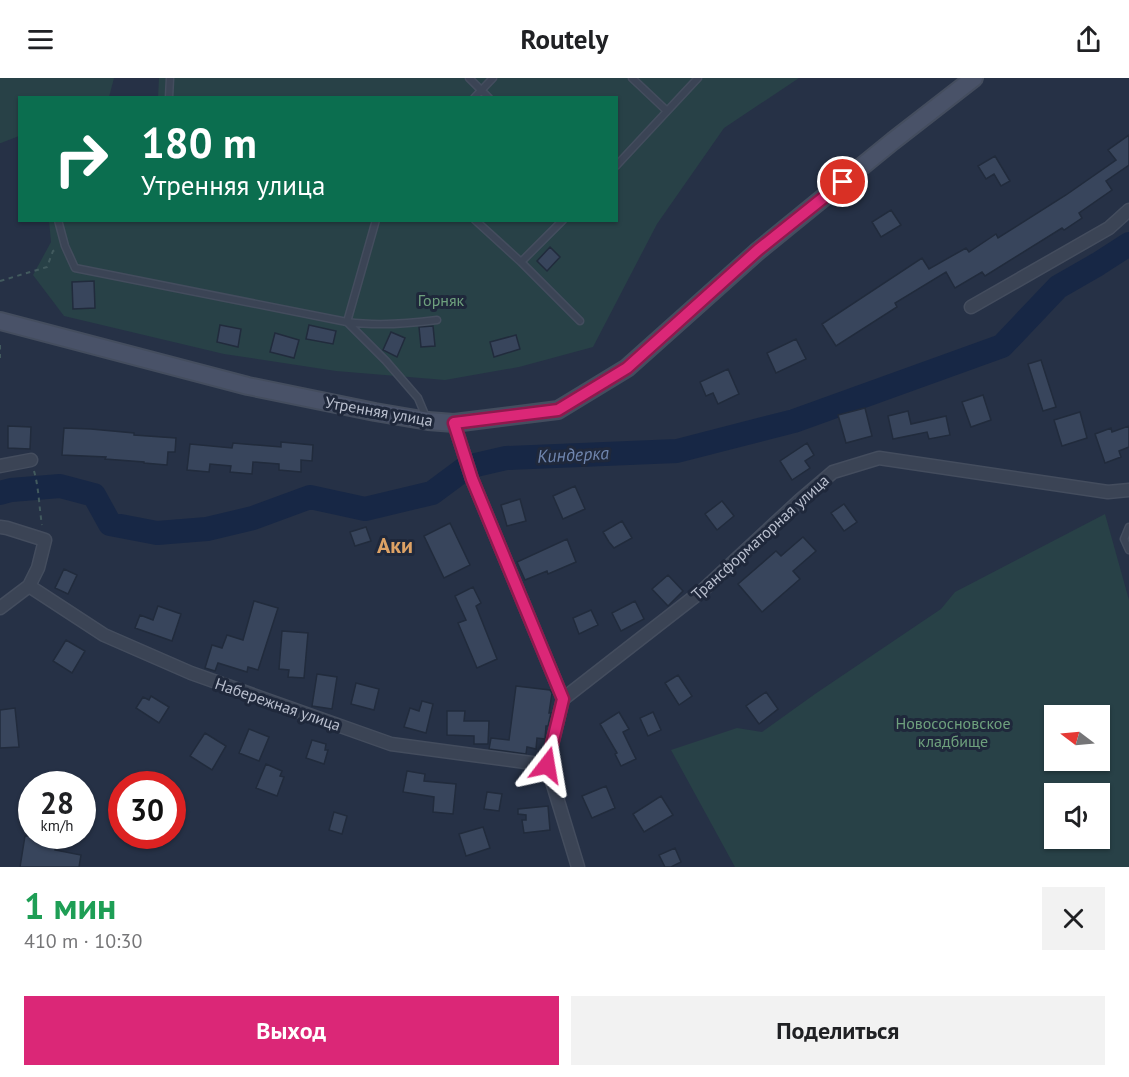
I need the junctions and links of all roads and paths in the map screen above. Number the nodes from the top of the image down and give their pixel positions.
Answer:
1 (170, 78) edge
2 (469, 78) edge
3 (493, 78) edge
4 (632, 78) edge
5 (698, 78) edge
6 (974, 78) edge
7 (480, 90) junction
8 (169, 96) edge
9 (476, 96) edge
10 (487, 96) edge
11 (667, 111) junction
12 (618, 164) edge
13 (1129, 210) edge
14 (59, 222) edge
15 (375, 222) edge
16 (477, 222) edge
17 (561, 222) edge
18 (65, 246) junction
19 (521, 262) junction
20 (0, 281) edge
21 (971, 307) dead end
22 (437, 320) dead end
23 (0, 321) edge
24 (579, 321) dead end
25 (346, 322) junction
26 (0, 345) edge
27 (0, 358) edge
28 (428, 421) junction
29 (454, 423) junction
30 (31, 460) dead end
31 (0, 466) edge
32 (38, 483) dead end
33 (1129, 490) edge
34 (1129, 526) edge
35 (0, 527) edge
36 (45, 540) junction
37 (1129, 550) edge
38 (29, 586) junction
39 (0, 608) edge
40 (563, 699) junction
41 (547, 765) junction
42 (578, 867) edge

1 - 8 lane
2 - 7 lane
3 - 7 lane
4 - 11 lane
5 - 11 lane
6 - 29 street, Утренняя улица
7 - 9 lane
7 - 10 lane
11 - 12 lane
13 - 21 street
14 - 18 lane
15 - 25 lane
16 - 19 lane
17 - 19 lane
18 - 20 path
18 - 25 lane
19 - 24 lane
22 - 25 lane
23 - 28 street, Утренняя улица
25 - 28 lane
26 - 27 path
28 - 29 street, Утренняя улица
29 - 40 street
30 - 31 street
32 - 36 path
33 - 40 street, Трансформаторная улица
34 - 37 lane
35 - 36 street
36 - 38 street
38 - 39 street
38 - 41 street, Набережная улица
40 - 41 street
41 - 42 street

